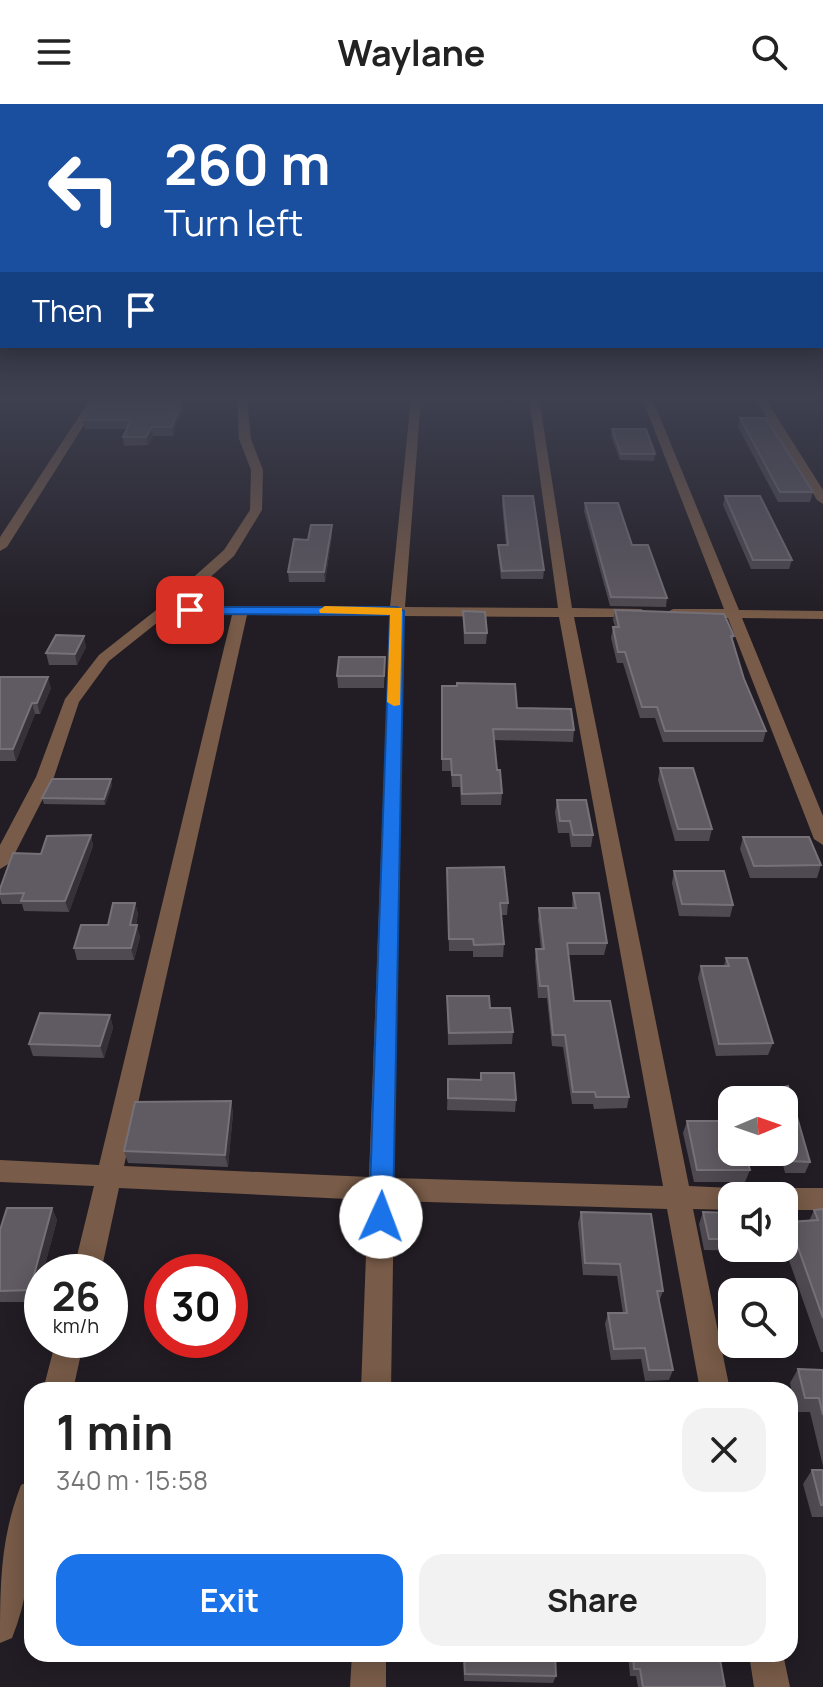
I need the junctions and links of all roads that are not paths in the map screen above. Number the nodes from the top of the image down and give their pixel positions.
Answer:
1 (48, 472) edge
2 (257, 472) edge
3 (409, 472) edge
4 (545, 472) edge
5 (676, 472) edge
6 (806, 472) edge
7 (823, 500) edge
8 (0, 547) edge
9 (241, 609) junction
10 (165, 610) junction
11 (397, 611) junction
12 (566, 613) junction
13 (732, 613) junction
14 (823, 615) edge
15 (823, 839) edge
16 (0, 863) edge
17 (0, 1171) edge
18 (111, 1175) junction
19 (382, 1189) junction
20 (679, 1198) junction
21 (718, 1199) edge
22 (798, 1199) edge
23 (823, 1199) edge
24 (91, 1254) edge
25 (66, 1358) edge
26 (60, 1382) edge
27 (376, 1382) edge
28 (714, 1382) edge
29 (24, 1528) edge
30 (0, 1626) edge
31 (369, 1662) edge
32 (767, 1662) edge
33 (368, 1687) edge
34 (772, 1687) edge

1 - 8 street
2 - 10 street
3 - 11 street
4 - 12 street
5 - 13 street
6 - 7 street
9 - 10 street
9 - 11 street
9 - 18 street
10 - 16 street
11 - 12 street
11 - 19 street
12 - 13 street
12 - 20 street
13 - 14 street
13 - 15 street
17 - 18 street
18 - 19 street
18 - 24 street
19 - 20 street
19 - 27 street
20 - 21 street
20 - 28 street
22 - 23 street
25 - 26 street
29 - 30 street
31 - 33 street
32 - 34 street

